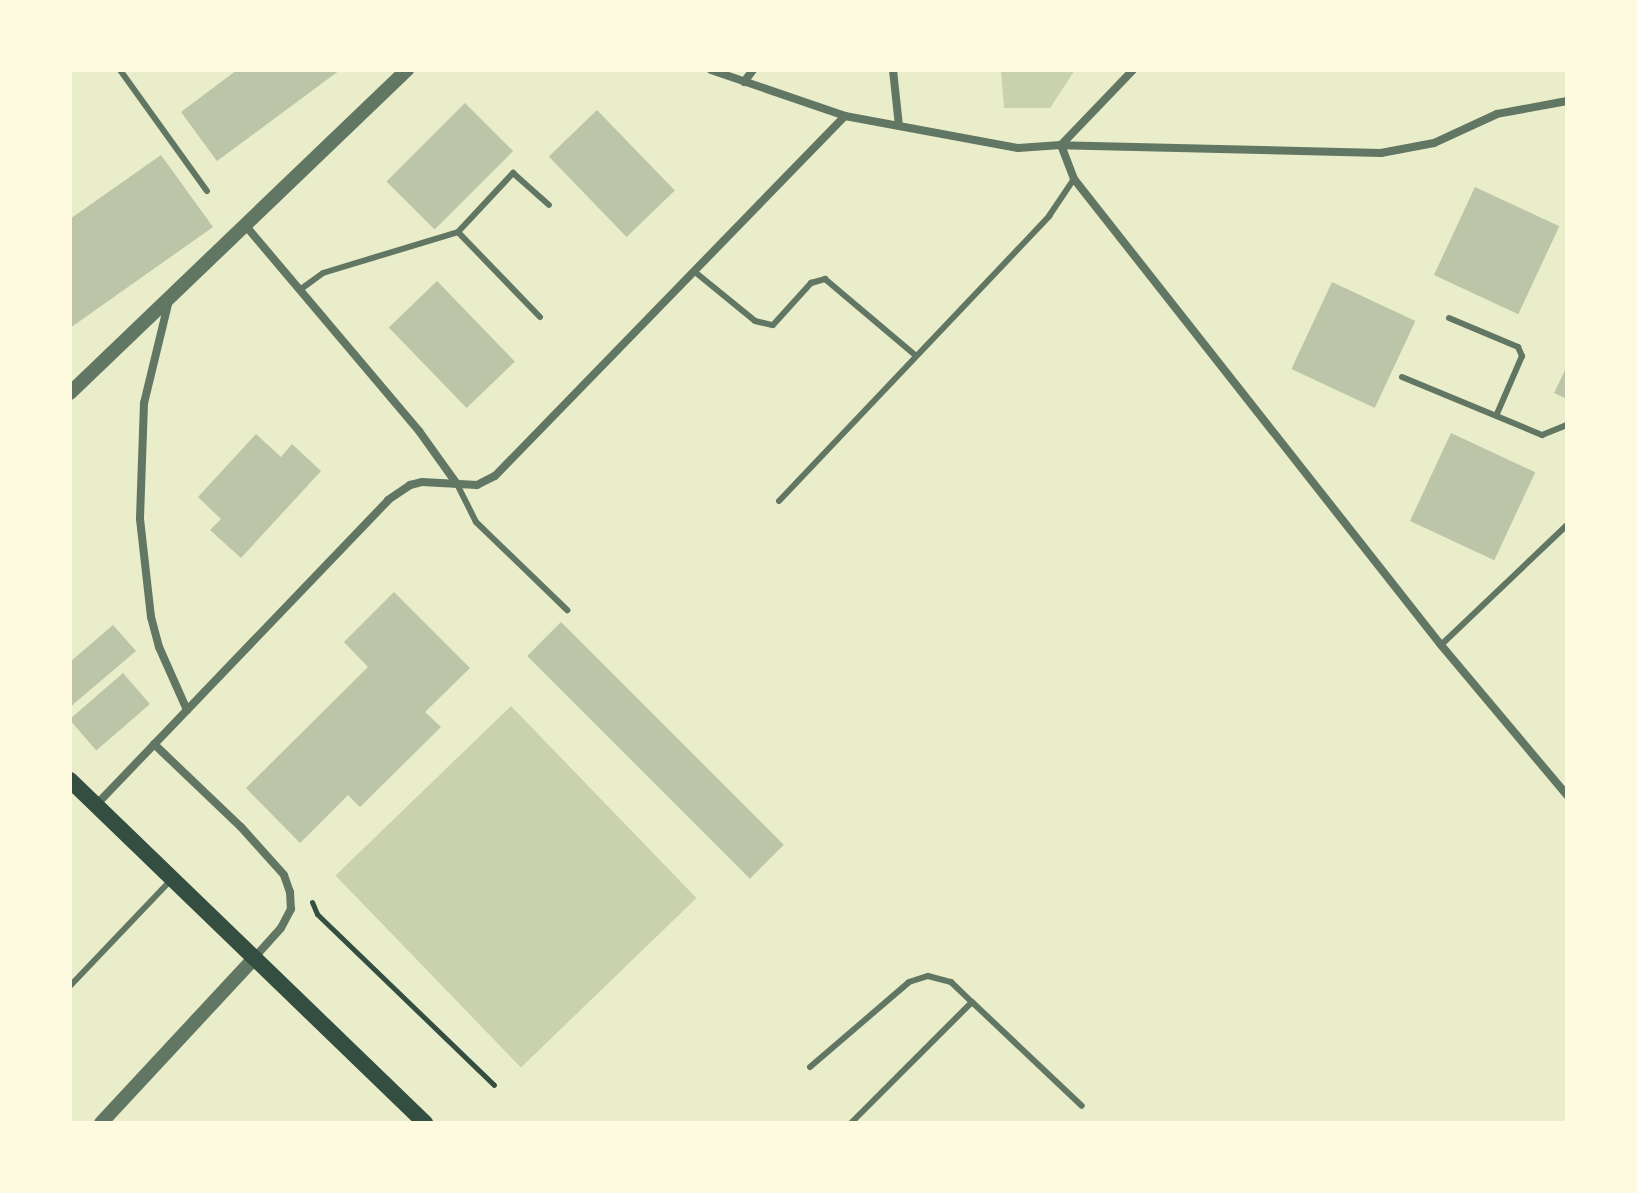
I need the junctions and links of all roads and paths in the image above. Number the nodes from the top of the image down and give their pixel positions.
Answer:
1 (120, 70) edge
2 (407, 70) edge
3 (711, 70) edge
4 (753, 70) edge
5 (893, 70) edge
6 (1133, 70) edge
7 (744, 82) junction
8 (1567, 101) edge
9 (845, 116) junction
10 (899, 126) junction
11 (1061, 145) junction
12 (1074, 179) junction
13 (207, 191) dead end
14 (549, 205) dead end
15 (245, 225) junction
16 (458, 232) junction
17 (695, 272) junction
18 (301, 289) junction
19 (171, 296) junction
20 (540, 317) dead end
21 (1449, 318) dead end
22 (916, 356) junction
23 (1402, 377) dead end
24 (70, 393) edge
25 (1496, 416) junction
26 (1567, 425) edge
27 (457, 484) junction
28 (779, 501) dead end
29 (1567, 525) edge
30 (567, 610) dead end
31 (1441, 645) junction
32 (187, 710) junction
33 (154, 744) junction
34 (70, 780) edge
35 (1567, 795) edge
36 (96, 805) junction
37 (173, 879) junction
38 (309, 898) dead end
39 (255, 957) junction
40 (70, 986) edge
41 (972, 1002) junction
42 (810, 1067) dead end
43 (494, 1085) dead end
44 (1082, 1106) dead end
45 (101, 1123) edge
46 (425, 1123) edge
47 (851, 1123) edge

1 - 13 lane
2 - 15 street
3 - 7 street
4 - 7 street
5 - 10 street
6 - 11 street
7 - 9 street
8 - 11 street
9 - 10 street
9 - 17 street
10 - 11 street
11 - 12 street
12 - 22 lane
12 - 31 street
14 - 16 lane
15 - 18 street
15 - 19 street
16 - 18 lane
16 - 20 lane
17 - 22 lane
17 - 27 street
18 - 27 street
19 - 24 street
19 - 32 street
21 - 25 lane
22 - 28 lane
23 - 25 lane
25 - 26 lane
27 - 30 lane
27 - 32 street
29 - 31 lane
31 - 35 street
32 - 33 street
33 - 36 street
33 - 39 street
34 - 36 main road
36 - 37 main road
37 - 39 main road
37 - 40 lane
38 - 43 path
39 - 45 street
39 - 46 main road
41 - 42 lane
41 - 44 lane
41 - 47 lane

